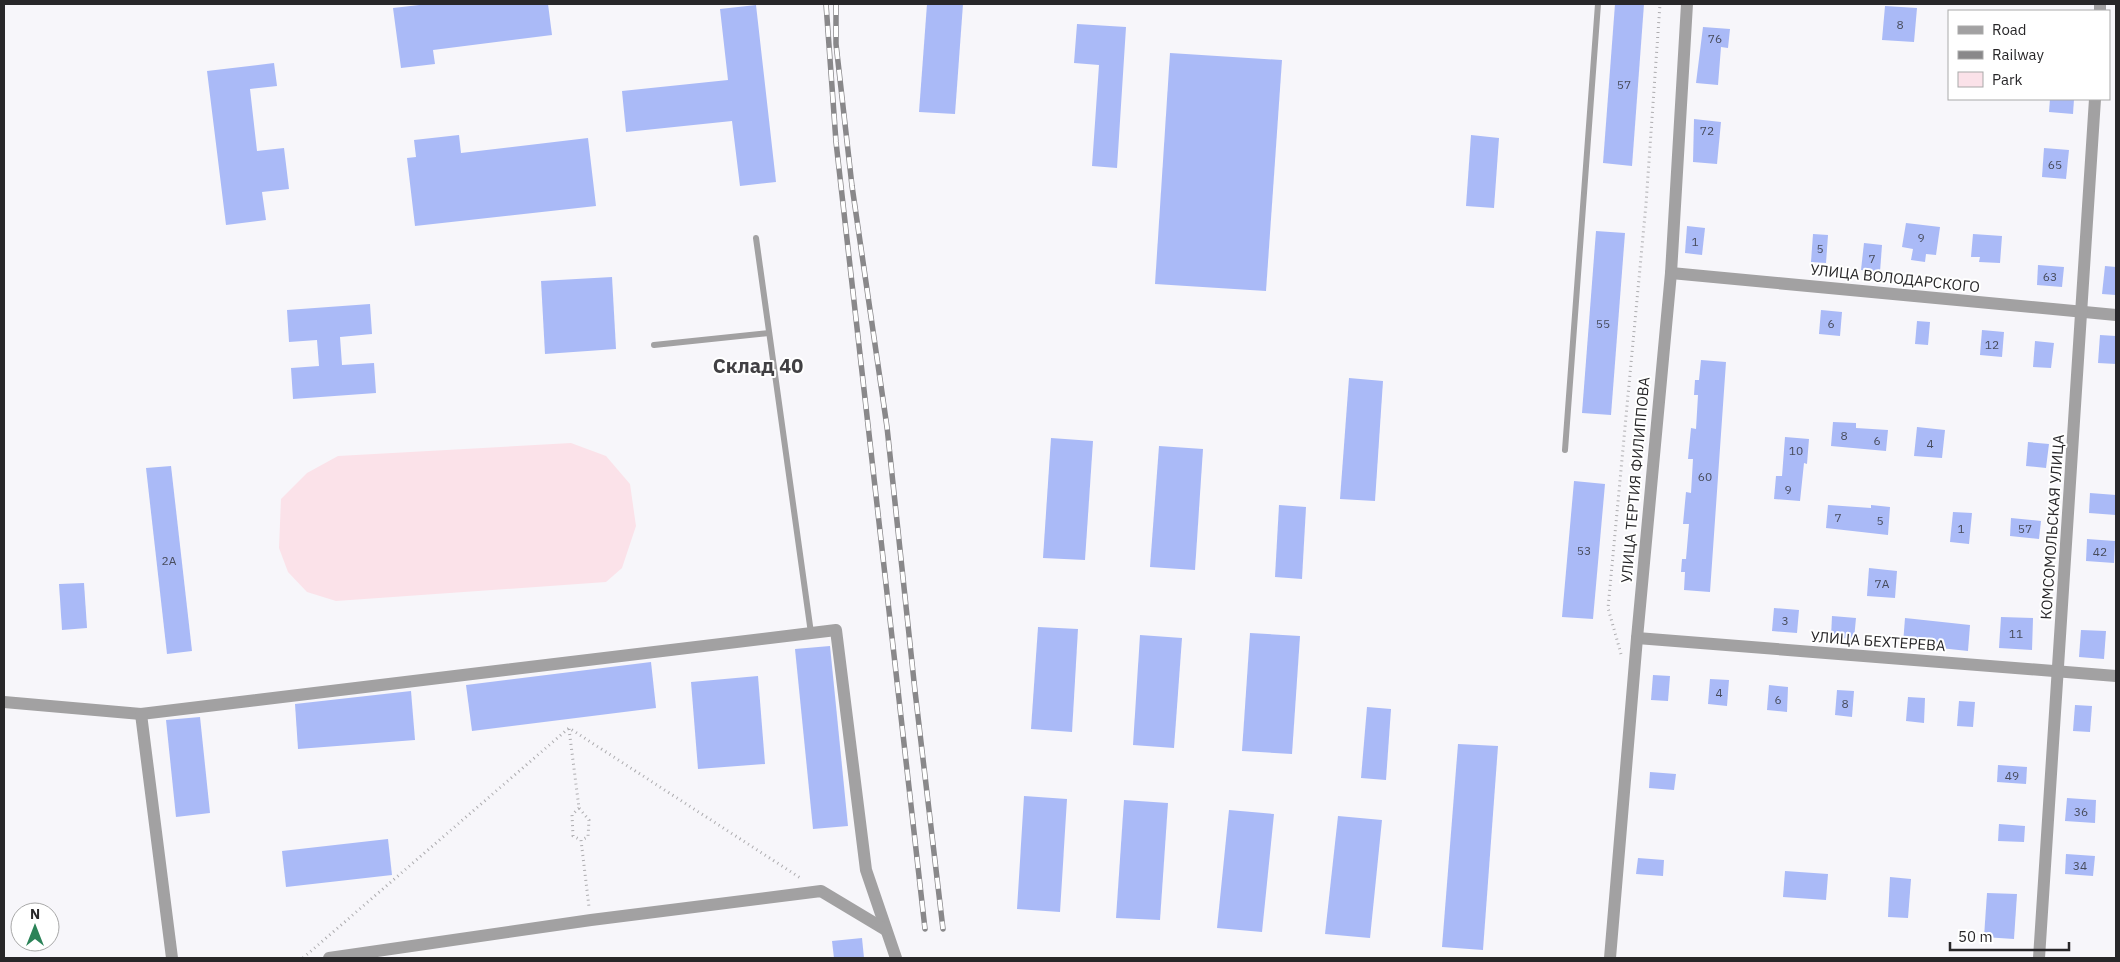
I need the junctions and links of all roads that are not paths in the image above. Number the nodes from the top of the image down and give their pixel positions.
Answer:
1 (1598, 4) edge
2 (1687, 4) edge
3 (2095, 100) edge
4 (756, 238) dead end
5 (1670, 273) junction
6 (2082, 313) junction
7 (2116, 315) edge
8 (769, 333) junction
9 (654, 345) dead end
10 (1564, 450) dead end
11 (811, 633) junction
12 (1637, 638) junction
13 (2058, 671) junction
14 (2116, 676) edge
15 (4, 702) edge
16 (141, 714) junction
17 (886, 930) junction
18 (172, 958) edge
19 (329, 958) edge
20 (896, 958) edge
21 (1610, 958) edge
22 (2039, 958) edge

1 - 10 lane
2 - 5 street, УЛИЦА ТЕРТИЯ ФИЛИППОВА
3 - 6 street, КОМСОМОЛЬСКАЯ УЛИЦА
4 - 8 lane
5 - 6 street, УЛИЦА ВОЛОДАРСКОГО
5 - 12 street, УЛИЦА ТЕРТИЯ ФИЛИППОВА
6 - 7 street, УЛИЦА ВОЛОДАРСКОГО
6 - 13 street, КОМСОМОЛЬСКАЯ УЛИЦА
8 - 9 lane
8 - 11 lane
11 - 16 street
11 - 17 street
12 - 13 street, УЛИЦА БЕХТЕРЕВА
12 - 21 street, УЛИЦА ТЕРТИЯ ФИЛИППОВА
13 - 14 street, УЛИЦА БЕХТЕРЕВА
13 - 22 street, КОМСОМОЛЬСКАЯ УЛИЦА
15 - 16 street
16 - 18 street
17 - 19 street
17 - 20 street

